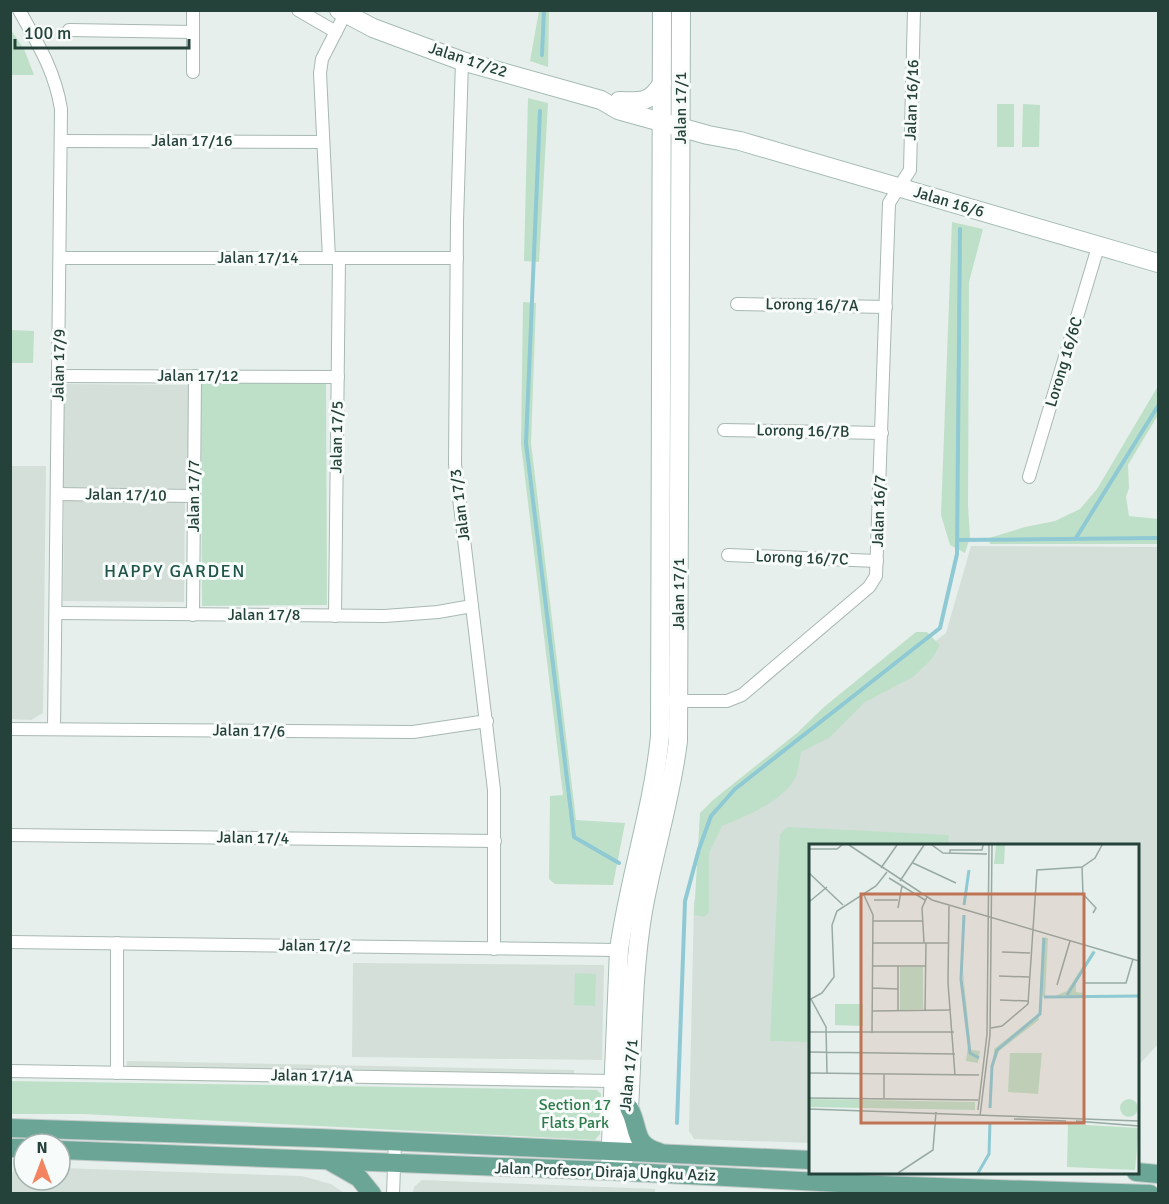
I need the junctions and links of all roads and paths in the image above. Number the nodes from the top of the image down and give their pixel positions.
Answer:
1 (19, 10) edge
2 (193, 10) edge
3 (298, 10) edge
4 (662, 10) edge
5 (914, 10) edge
6 (342, 12) edge
7 (681, 18) edge
8 (69, 30) dead end
9 (193, 32) junction
10 (336, 32) junction
11 (662, 38) junction
12 (462, 61) junction
13 (193, 72) dead end
14 (662, 83) junction
15 (681, 84) junction
16 (601, 100) junction
17 (619, 101) junction
18 (640, 116) junction
19 (662, 117) junction
20 (681, 123) junction
21 (708, 130) junction
22 (61, 141) junction
23 (323, 142) junction
24 (672, 151) junction
25 (899, 187) junction
26 (1098, 247) junction
27 (60, 258) junction
28 (334, 258) junction
29 (457, 258) junction
30 (1158, 263) edge
31 (737, 304) dead end
32 (886, 307) junction
33 (58, 376) junction
34 (195, 376) junction
35 (338, 377) junction
36 (724, 430) dead end
37 (882, 433) junction
38 (1029, 477) dead end
39 (57, 494) junction
40 (194, 496) junction
41 (728, 555) dead end
42 (877, 561) junction
43 (472, 606) junction
44 (56, 613) junction
45 (193, 615) junction
46 (336, 616) junction
47 (670, 701) junction
48 (487, 722) junction
49 (10, 729) edge
50 (54, 729) junction
51 (10, 835) edge
52 (495, 841) junction
53 (10, 942) edge
54 (117, 943) junction
55 (494, 949) junction
56 (619, 950) junction
57 (10, 1071) edge
58 (117, 1073) junction
59 (613, 1081) junction
60 (629, 1108) junction
61 (10, 1128) edge
62 (395, 1141) junction
63 (72, 1150) edge
64 (617, 1152) junction
65 (667, 1154) junction
66 (327, 1160) junction
67 (809, 1160) edge
68 (394, 1163) junction
69 (616, 1172) junction
70 (1139, 1173) edge
71 (1158, 1174) edge
72 (1130, 1193) edge
73 (372, 1194) edge
74 (393, 1194) edge
75 (1150, 1194) edge

1 - 22 street, Jalan 17/9
2 - 9 street
3 - 10 street
4 - 11 street, Jalan 17/1
5 - 25 street, Jalan 16/16
6 - 10 street, Jalan 17/5
6 - 12 street, Jalan 17/22
7 - 11 street
7 - 15 street, Jalan 17/1
8 - 9 street
9 - 13 street
10 - 23 street, Jalan 17/5
11 - 14 street, Jalan 17/1
12 - 16 street, Jalan 17/22
12 - 29 street, Jalan 17/3
14 - 17 street
14 - 19 street, Jalan 17/1
15 - 20 street, Jalan 17/1
15 - 21 street
16 - 17 street, Jalan 17/22
16 - 18 street, Jalan 17/22
17 - 19 street, Jalan 17/22
18 - 19 street, Jalan 17/22
18 - 24 street
19 - 20 street, Jalan 17/22
19 - 24 street, Jalan 17/1
20 - 21 street, Jalan 16/6
20 - 24 street, Jalan 17/1
21 - 24 street
21 - 25 street, Jalan 16/6
22 - 23 street, Jalan 17/16
22 - 27 street, Jalan 17/9
23 - 28 street, Jalan 17/5
24 - 47 street, Jalan 17/1
25 - 26 street, Jalan 16/6
25 - 32 street, Jalan 16/7
26 - 30 street, Jalan 16/6
26 - 38 street, Lorong 16/6C
27 - 28 street, Jalan 17/14
27 - 33 street, Jalan 17/9
28 - 29 street, Jalan 17/14
28 - 35 street, Jalan 17/5
29 - 43 street, Jalan 17/3
31 - 32 street, Lorong 16/7A
32 - 37 street, Jalan 16/7
33 - 34 street, Jalan 17/12
33 - 39 street, Jalan 17/9
34 - 35 street, Jalan 17/12
34 - 40 street, Jalan 17/7
35 - 46 street, Jalan 17/5
36 - 37 street, Lorong 16/7B
37 - 42 street, Jalan 16/7
39 - 40 street, Jalan 17/10
39 - 44 street, Jalan 17/9
40 - 45 street, Jalan 17/7
41 - 42 street, Lorong 16/7C
42 - 47 street, Jalan 16/7
43 - 46 street, Jalan 17/8
43 - 48 street, Jalan 17/3
44 - 45 street, Jalan 17/8
44 - 50 street, Jalan 17/9
45 - 46 street, Jalan 17/8
47 - 56 street, Jalan 17/1
47 - 60 street, Jalan 17/1
48 - 50 street, Jalan 17/6
48 - 52 street, Jalan 17/3
49 - 50 street, Jalan 17/6
51 - 52 street, Jalan 17/4
52 - 55 street, Jalan 17/3
53 - 54 street, Jalan 17/2
54 - 55 street, Jalan 17/2
54 - 58 street
55 - 56 street, Jalan 17/2
56 - 59 street, Jalan 17/1
57 - 58 street, Jalan 17/1A
58 - 59 street, Jalan 17/1A
59 - 64 street, Jalan 17/1
60 - 64 street, Jalan 17/1
60 - 65 main road
61 - 62 main road, Jalan Profesor Diraja Ungku Aziz
62 - 64 main road, Jalan Profesor Diraja Ungku Aziz
62 - 68 street
63 - 66 main road, Jalan Profesor Diraja Ungku Aziz
64 - 65 main road, Jalan Profesor Diraja Ungku Aziz
64 - 69 street, Jalan 17/1
65 - 67 main road, Jalan Profesor Diraja Ungku Aziz
66 - 68 main road, Jalan Profesor Diraja Ungku Aziz
66 - 73 main road
68 - 69 main road, Jalan Profesor Diraja Ungku Aziz
68 - 74 street
69 - 72 main road, Jalan Profesor Diraja Ungku Aziz
70 - 71 main road
72 - 75 main road, Jalan Profesor Diraja Ungku Aziz

